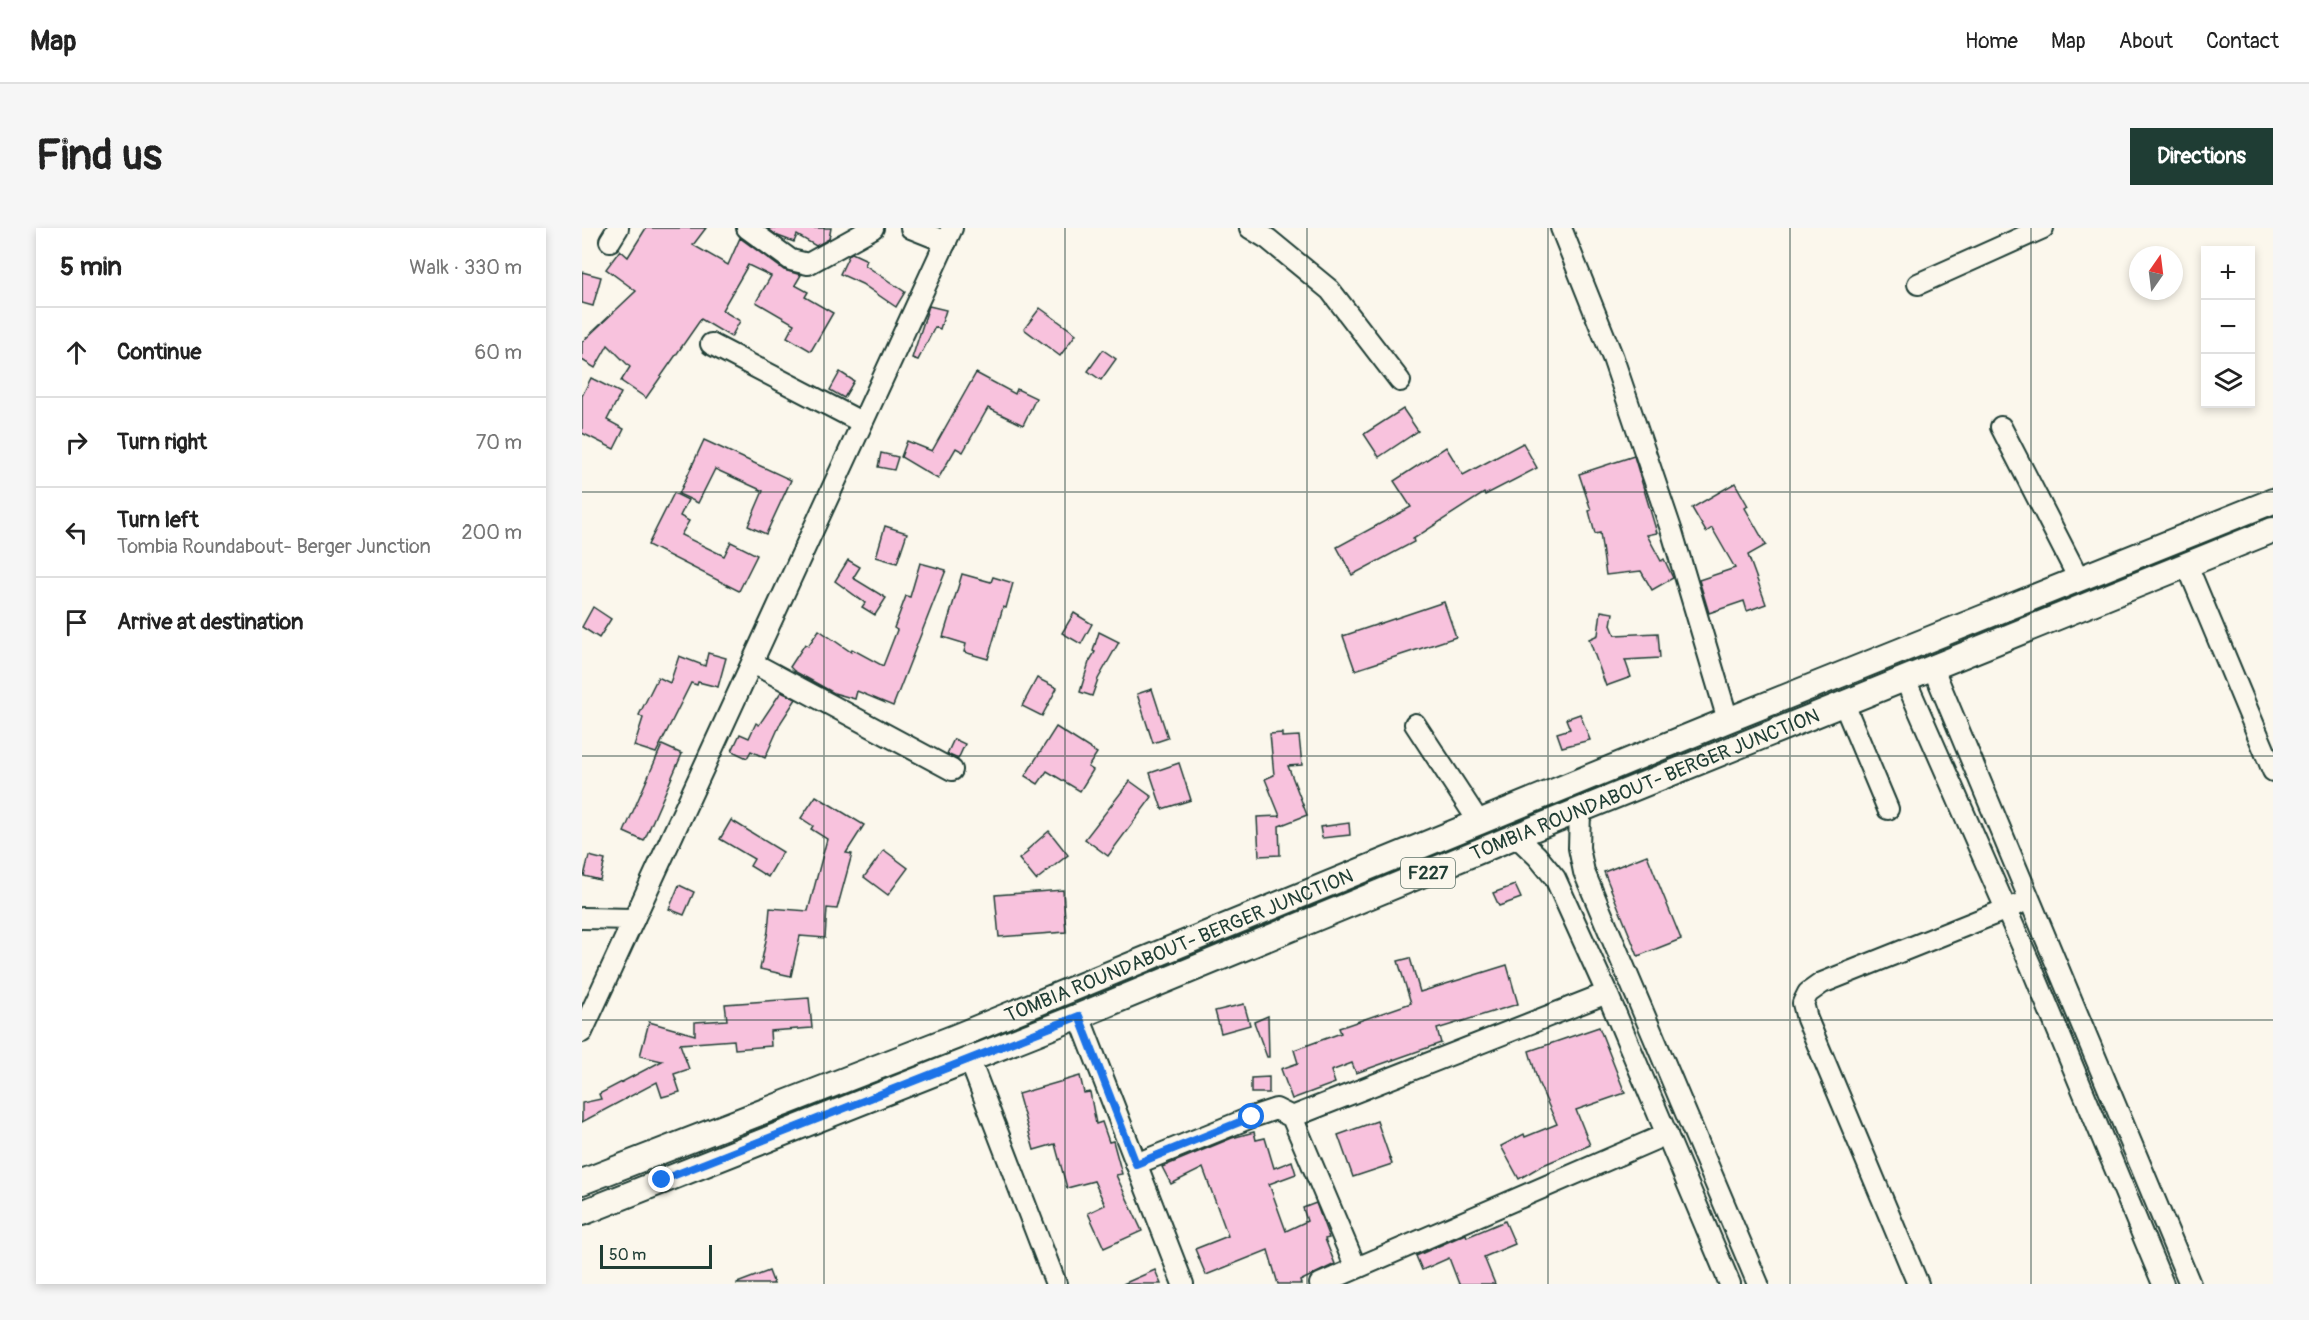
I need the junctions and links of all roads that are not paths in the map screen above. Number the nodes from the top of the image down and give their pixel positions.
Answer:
1 (747, 228) edge
2 (873, 228) edge
3 (911, 228) edge
4 (1250, 228) edge
5 (1561, 228) edge
6 (2043, 228) edge
7 (949, 235) edge
8 (1918, 284) dead end
9 (711, 344) dead end
10 (1400, 381) dead end
11 (861, 422) junction
12 (2001, 427) dead end
13 (2273, 501) edge
14 (2273, 531) edge
15 (2187, 565) junction
16 (2079, 579) junction
17 (753, 663) junction
18 (1933, 668) junction
19 (1905, 679) junction
20 (1844, 704) junction
21 (1728, 720) junction
22 (1415, 724) dead end
23 (952, 770) dead end
24 (2273, 771) edge
25 (1888, 809) dead end
26 (1580, 811) junction
27 (1479, 822) junction
28 (1516, 836) junction
29 (2031, 899) junction
30 (2007, 909) junction
31 (582, 918) edge
32 (634, 919) junction
33 (1607, 993) junction
34 (1079, 1016) junction
35 (582, 1032) edge
36 (969, 1058) junction
37 (1292, 1117) junction
38 (1667, 1134) junction
39 (1136, 1164) junction
40 (582, 1182) edge
41 (582, 1213) edge
42 (1356, 1268) junction
43 (1725, 1282) edge
44 (1056, 1284) edge
45 (1183, 1284) edge
46 (1320, 1284) edge
47 (1758, 1284) edge
48 (1918, 1284) edge
49 (2163, 1284) edge
50 (2190, 1284) edge

1 - 2 street
3 - 7 street
4 - 10 street
5 - 21 street
6 - 8 street
7 - 11 street
9 - 11 street
11 - 17 street
12 - 16 street
13 - 16 main road, TOMBIA ROUNDABOUT- BERGER JUNCTION / F227
14 - 15 main road, TOMBIA ROUNDABOUT- BERGER JUNCTION / F227
15 - 18 main road, TOMBIA ROUNDABOUT- BERGER JUNCTION / F227
15 - 24 street
16 - 21 main road, TOMBIA ROUNDABOUT- BERGER JUNCTION / F227
17 - 23 street
17 - 32 street
18 - 19 main road, TOMBIA ROUNDABOUT- BERGER JUNCTION / F227
18 - 29 street
19 - 20 main road, TOMBIA ROUNDABOUT- BERGER JUNCTION / F227
19 - 30 street
20 - 25 street
20 - 26 main road, TOMBIA ROUNDABOUT- BERGER JUNCTION / F227
21 - 27 main road, TOMBIA ROUNDABOUT- BERGER JUNCTION / F227
22 - 27 street
26 - 28 main road, TOMBIA ROUNDABOUT- BERGER JUNCTION / F227
26 - 47 street
27 - 40 main road, TOMBIA ROUNDABOUT- BERGER JUNCTION / F227
28 - 33 street
28 - 34 main road, TOMBIA ROUNDABOUT- BERGER JUNCTION / F227
29 - 30 street
29 - 50 street
30 - 48 street
30 - 49 street
31 - 32 street
32 - 35 street
33 - 37 street
33 - 38 street
34 - 36 main road, TOMBIA ROUNDABOUT- BERGER JUNCTION / F227
34 - 39 street
36 - 41 main road, TOMBIA ROUNDABOUT- BERGER JUNCTION / F227
36 - 44 street
37 - 39 street
37 - 42 street
38 - 42 street
38 - 43 street
39 - 45 street
42 - 46 street

